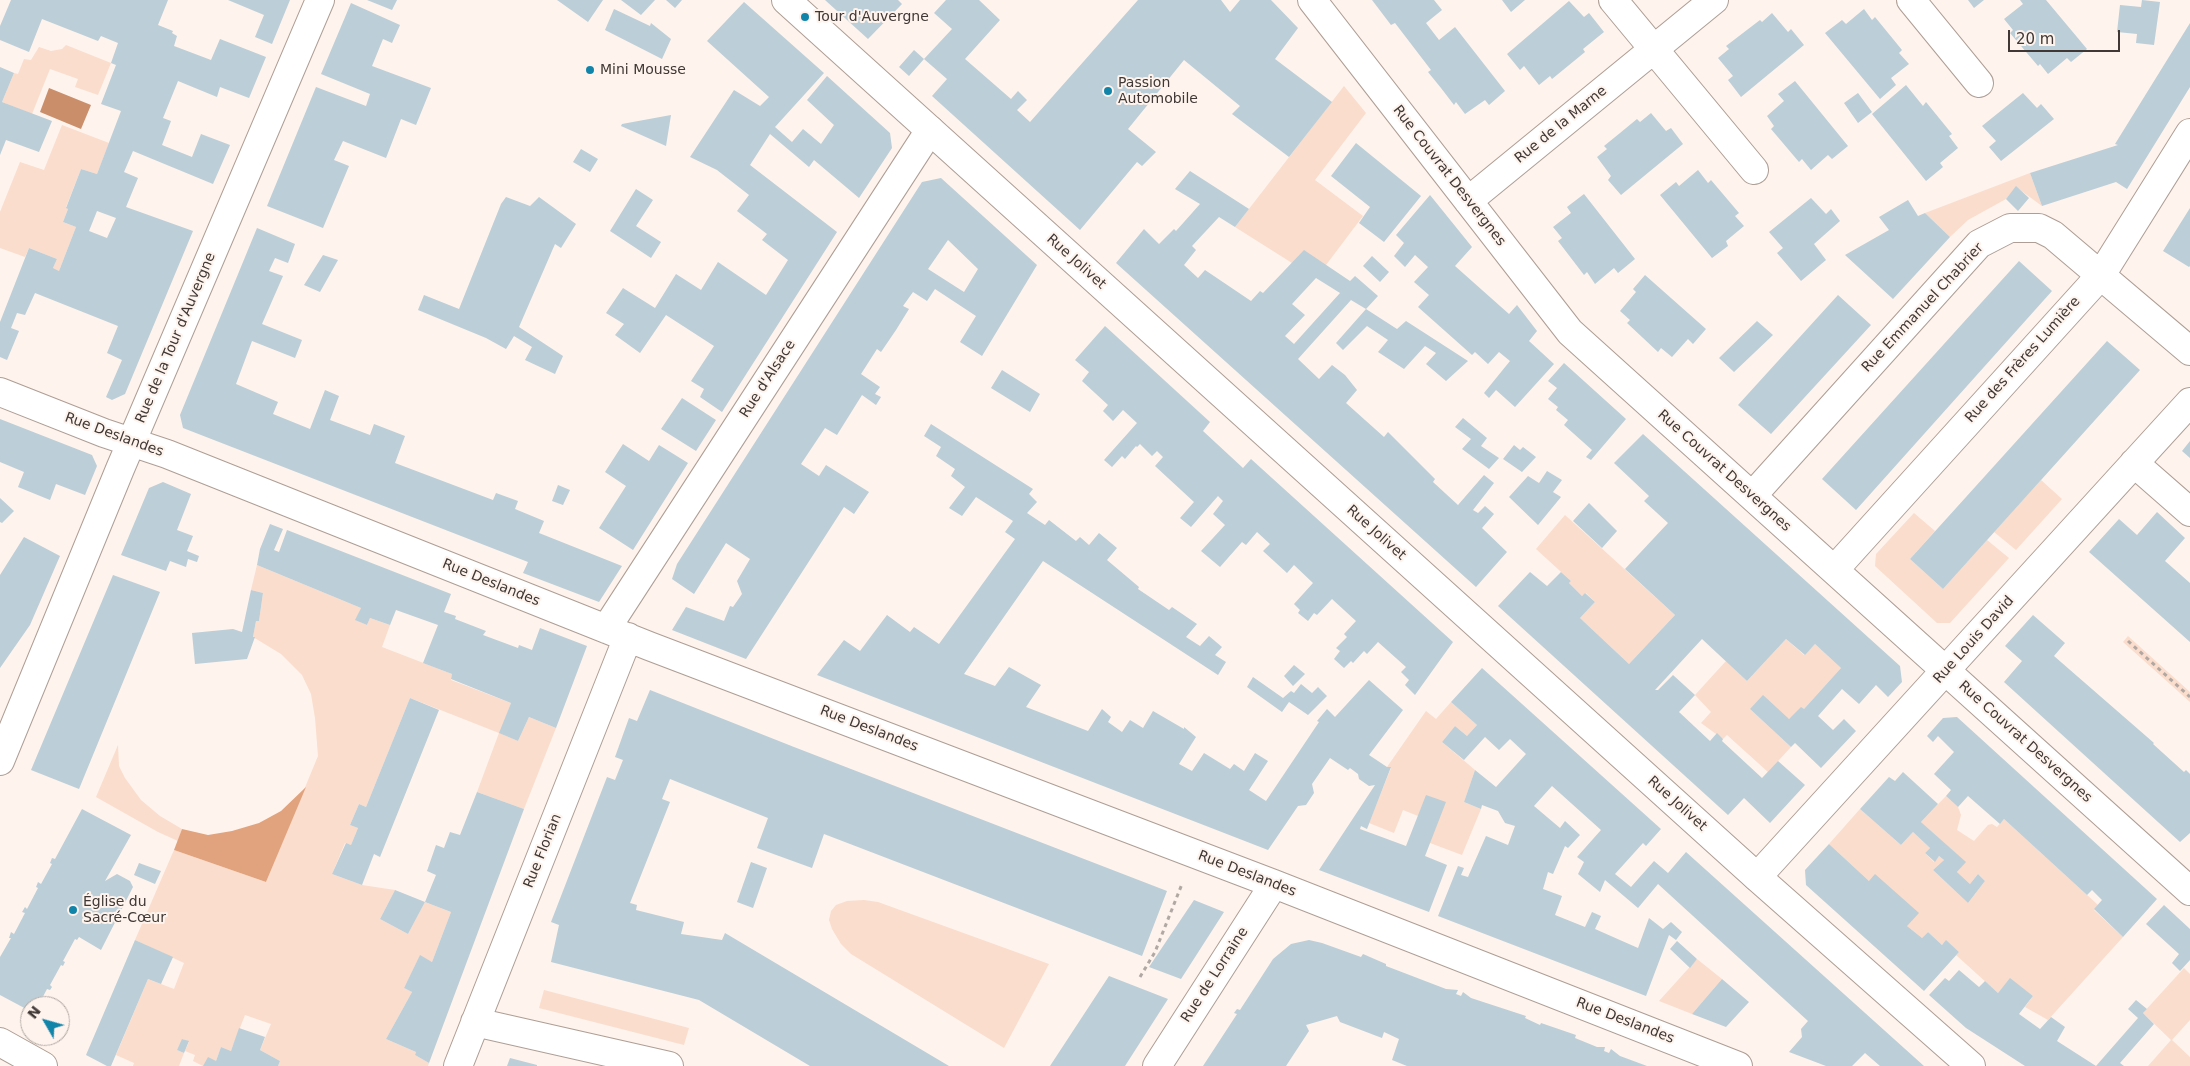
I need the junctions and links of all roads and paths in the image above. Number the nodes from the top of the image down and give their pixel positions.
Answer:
1 (320, 0) edge
2 (786, 0) edge
3 (1312, 0) edge
4 (1613, 0) edge
5 (1714, 0) edge
6 (1911, 0) edge
7 (1653, 49) junction
8 (1979, 83) dead end
9 (930, 130) junction
10 (2190, 133) edge
11 (1754, 170) dead end
12 (1468, 201) junction
13 (2101, 275) junction
14 (2190, 351) edge
15 (0, 392) edge
16 (2190, 402) edge
17 (132, 442) junction
18 (2134, 462) junction
19 (1752, 496) junction
20 (2190, 512) edge
21 (1834, 570) junction
22 (617, 633) junction
23 (2128, 641) dead end
24 (1945, 671) junction
25 (2190, 697) edge
26 (0, 761) edge
27 (1757, 877) junction
28 (1274, 884) junction
29 (2190, 891) edge
30 (1179, 894) dead end
31 (1140, 977) dead end
32 (475, 1022) junction
33 (0, 1042) edge
34 (1970, 1065) edge
35 (43, 1066) edge
36 (458, 1066) edge
37 (669, 1066) edge
38 (1156, 1066) edge
39 (1738, 1066) edge

1 - 17 street, Rue de la Tour d'Auvergne
2 - 9 street, Rue Jolivet
3 - 12 street, Rue Couvrat Desvergnes
4 - 7 street
5 - 7 street, Rue de la Marne
6 - 8 street
7 - 11 street
7 - 12 street, Rue de la Marne
9 - 22 street, Rue d'Alsace
9 - 27 street, Rue Jolivet
10 - 13 street, Rue des Frères Lumière
12 - 19 street, Rue Couvrat Desvergnes
13 - 14 street, Rue Emmanuel Chabrier
13 - 19 street, Rue Emmanuel Chabrier
13 - 21 street, Rue des Frères Lumière
15 - 17 street, Rue Deslandes
16 - 18 street, Rue Louis David
17 - 22 street, Rue Deslandes
17 - 26 street, Rue de la Tour d'Auvergne
18 - 20 street
18 - 24 street, Rue Louis David
19 - 21 street, Rue Couvrat Desvergnes
21 - 24 street, Rue Couvrat Desvergnes
22 - 28 street, Rue Deslandes
22 - 32 street, Rue Florian
23 - 25 path
24 - 27 street, Rue Louis David
24 - 29 street, Rue Couvrat Desvergnes
27 - 34 street, Rue Jolivet
28 - 38 street, Rue de Lorraine
28 - 39 street, Rue Deslandes
30 - 31 path
32 - 36 street, Rue Florian
32 - 37 street
33 - 35 street

